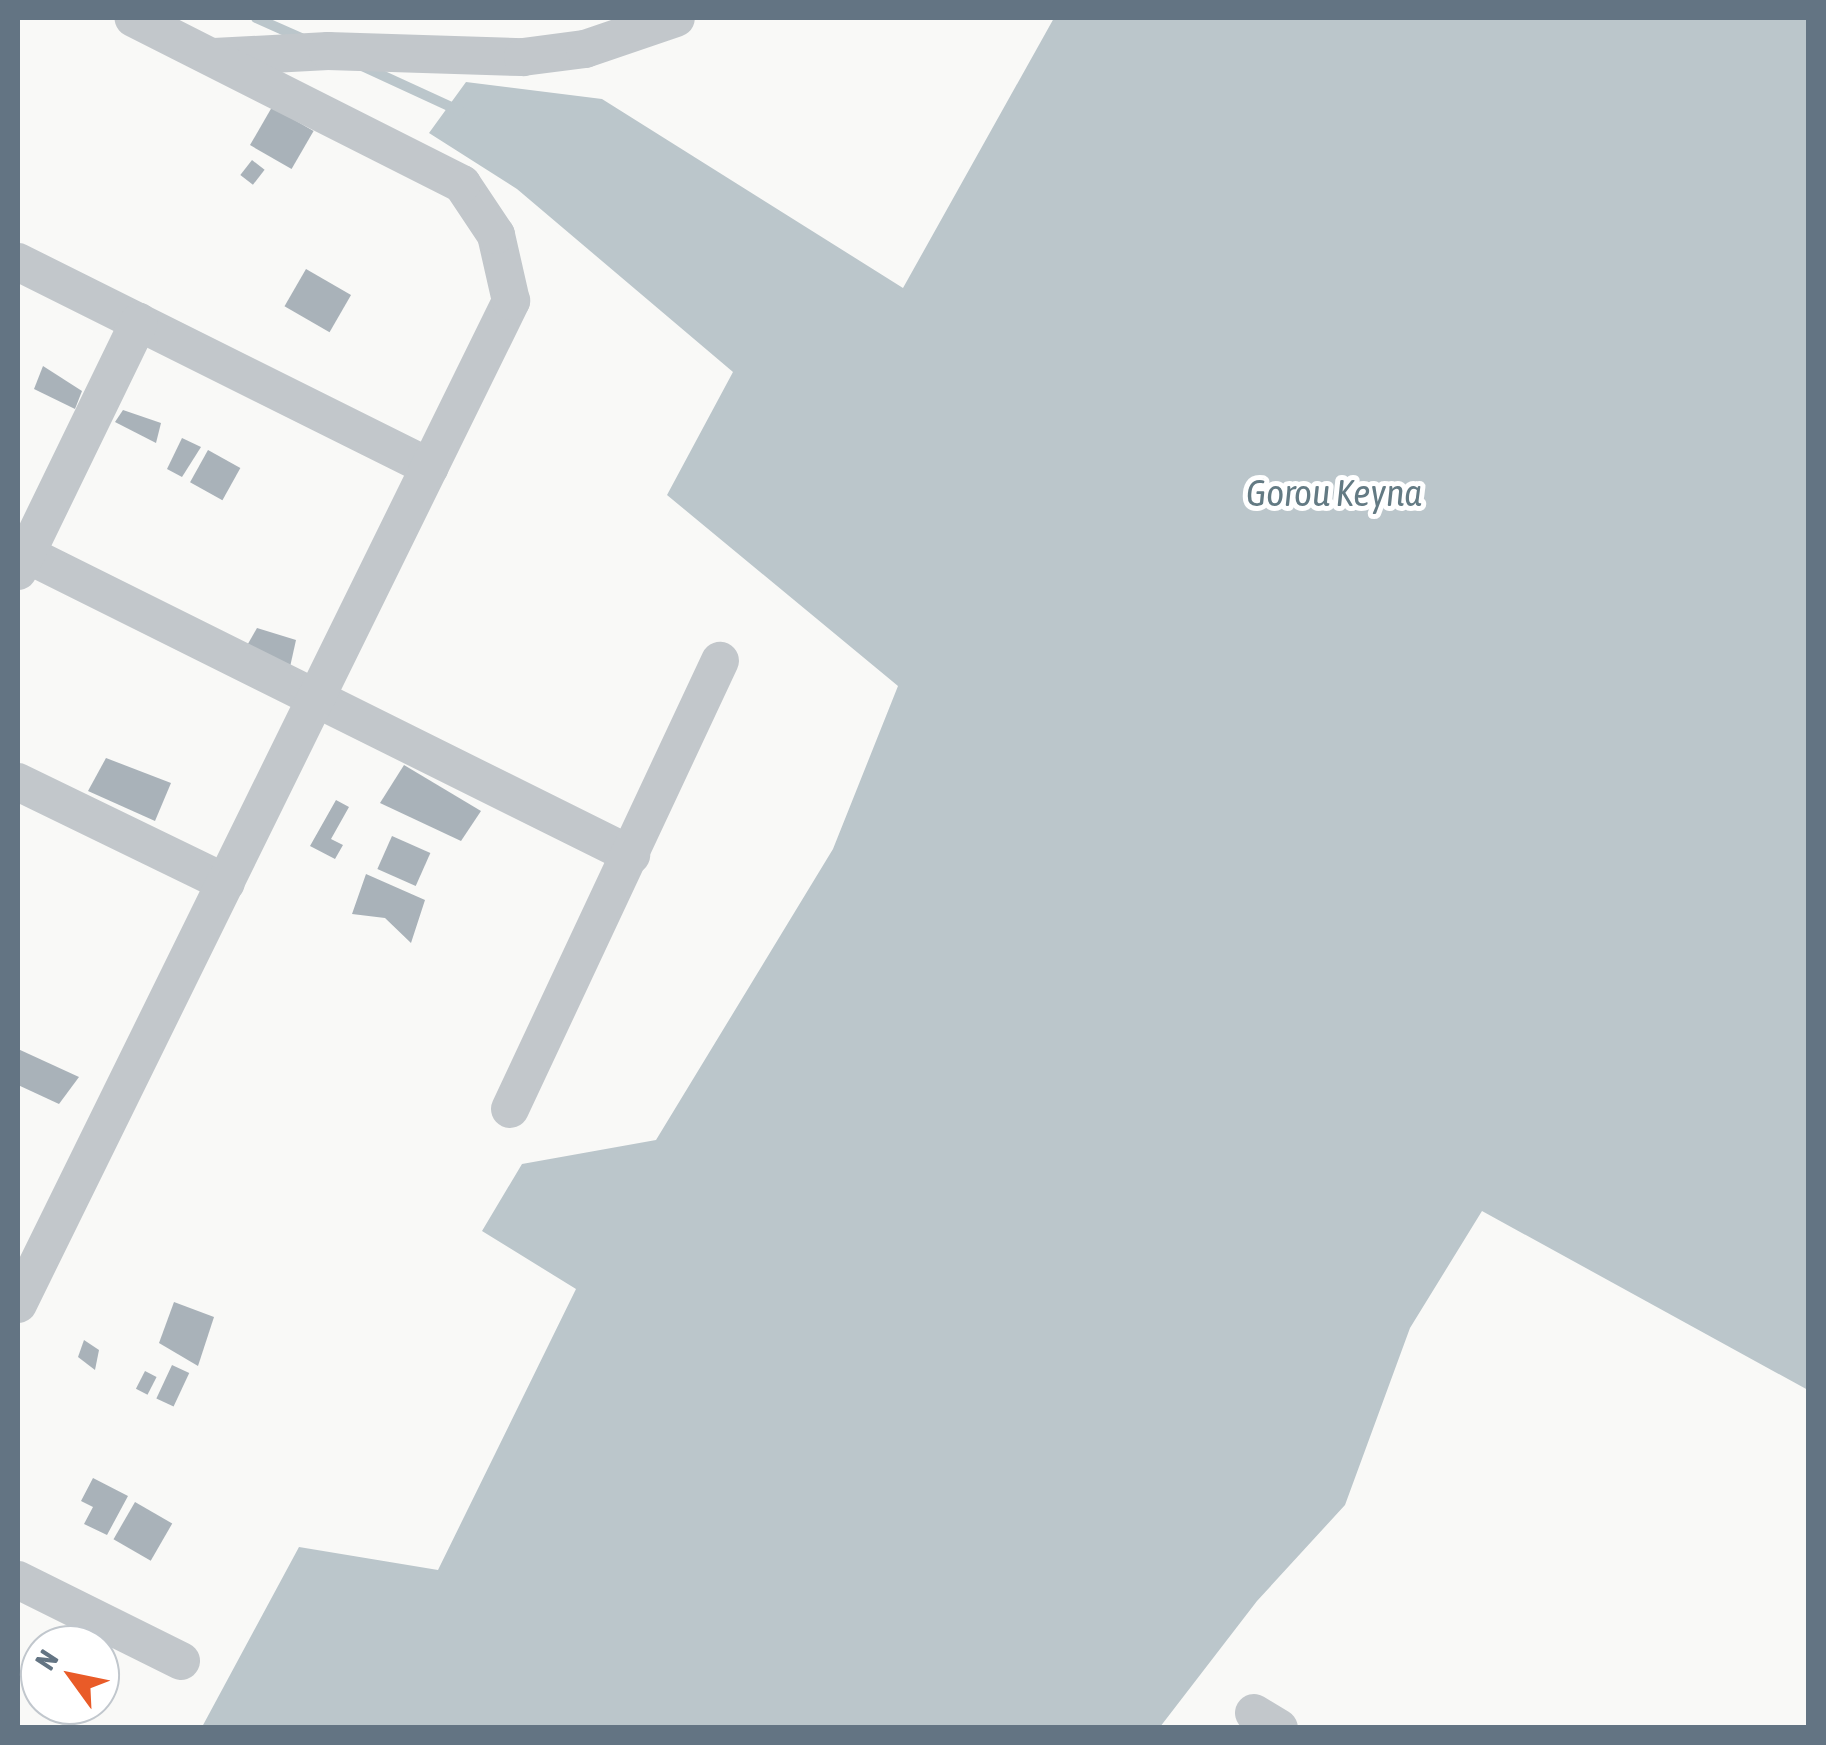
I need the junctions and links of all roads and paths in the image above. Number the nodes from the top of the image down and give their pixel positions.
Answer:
1 (134, 18) edge
2 (676, 18) edge
3 (212, 57) junction
4 (18, 262) edge
5 (138, 322) junction
6 (430, 467) junction
7 (22, 562) edge
8 (720, 662) dead end
9 (318, 697) junction
10 (18, 782) edge
11 (631, 855) junction
12 (226, 883) junction
13 (510, 1109) dead end
14 (18, 1304) edge
15 (18, 1580) edge
16 (181, 1661) dead end

1 - 3 street
2 - 3 street
3 - 6 street
4 - 5 street
5 - 6 street
5 - 7 street
6 - 9 street
7 - 9 street
8 - 11 street
9 - 11 street
9 - 12 street
10 - 12 street
11 - 13 street
12 - 14 street
15 - 16 street

